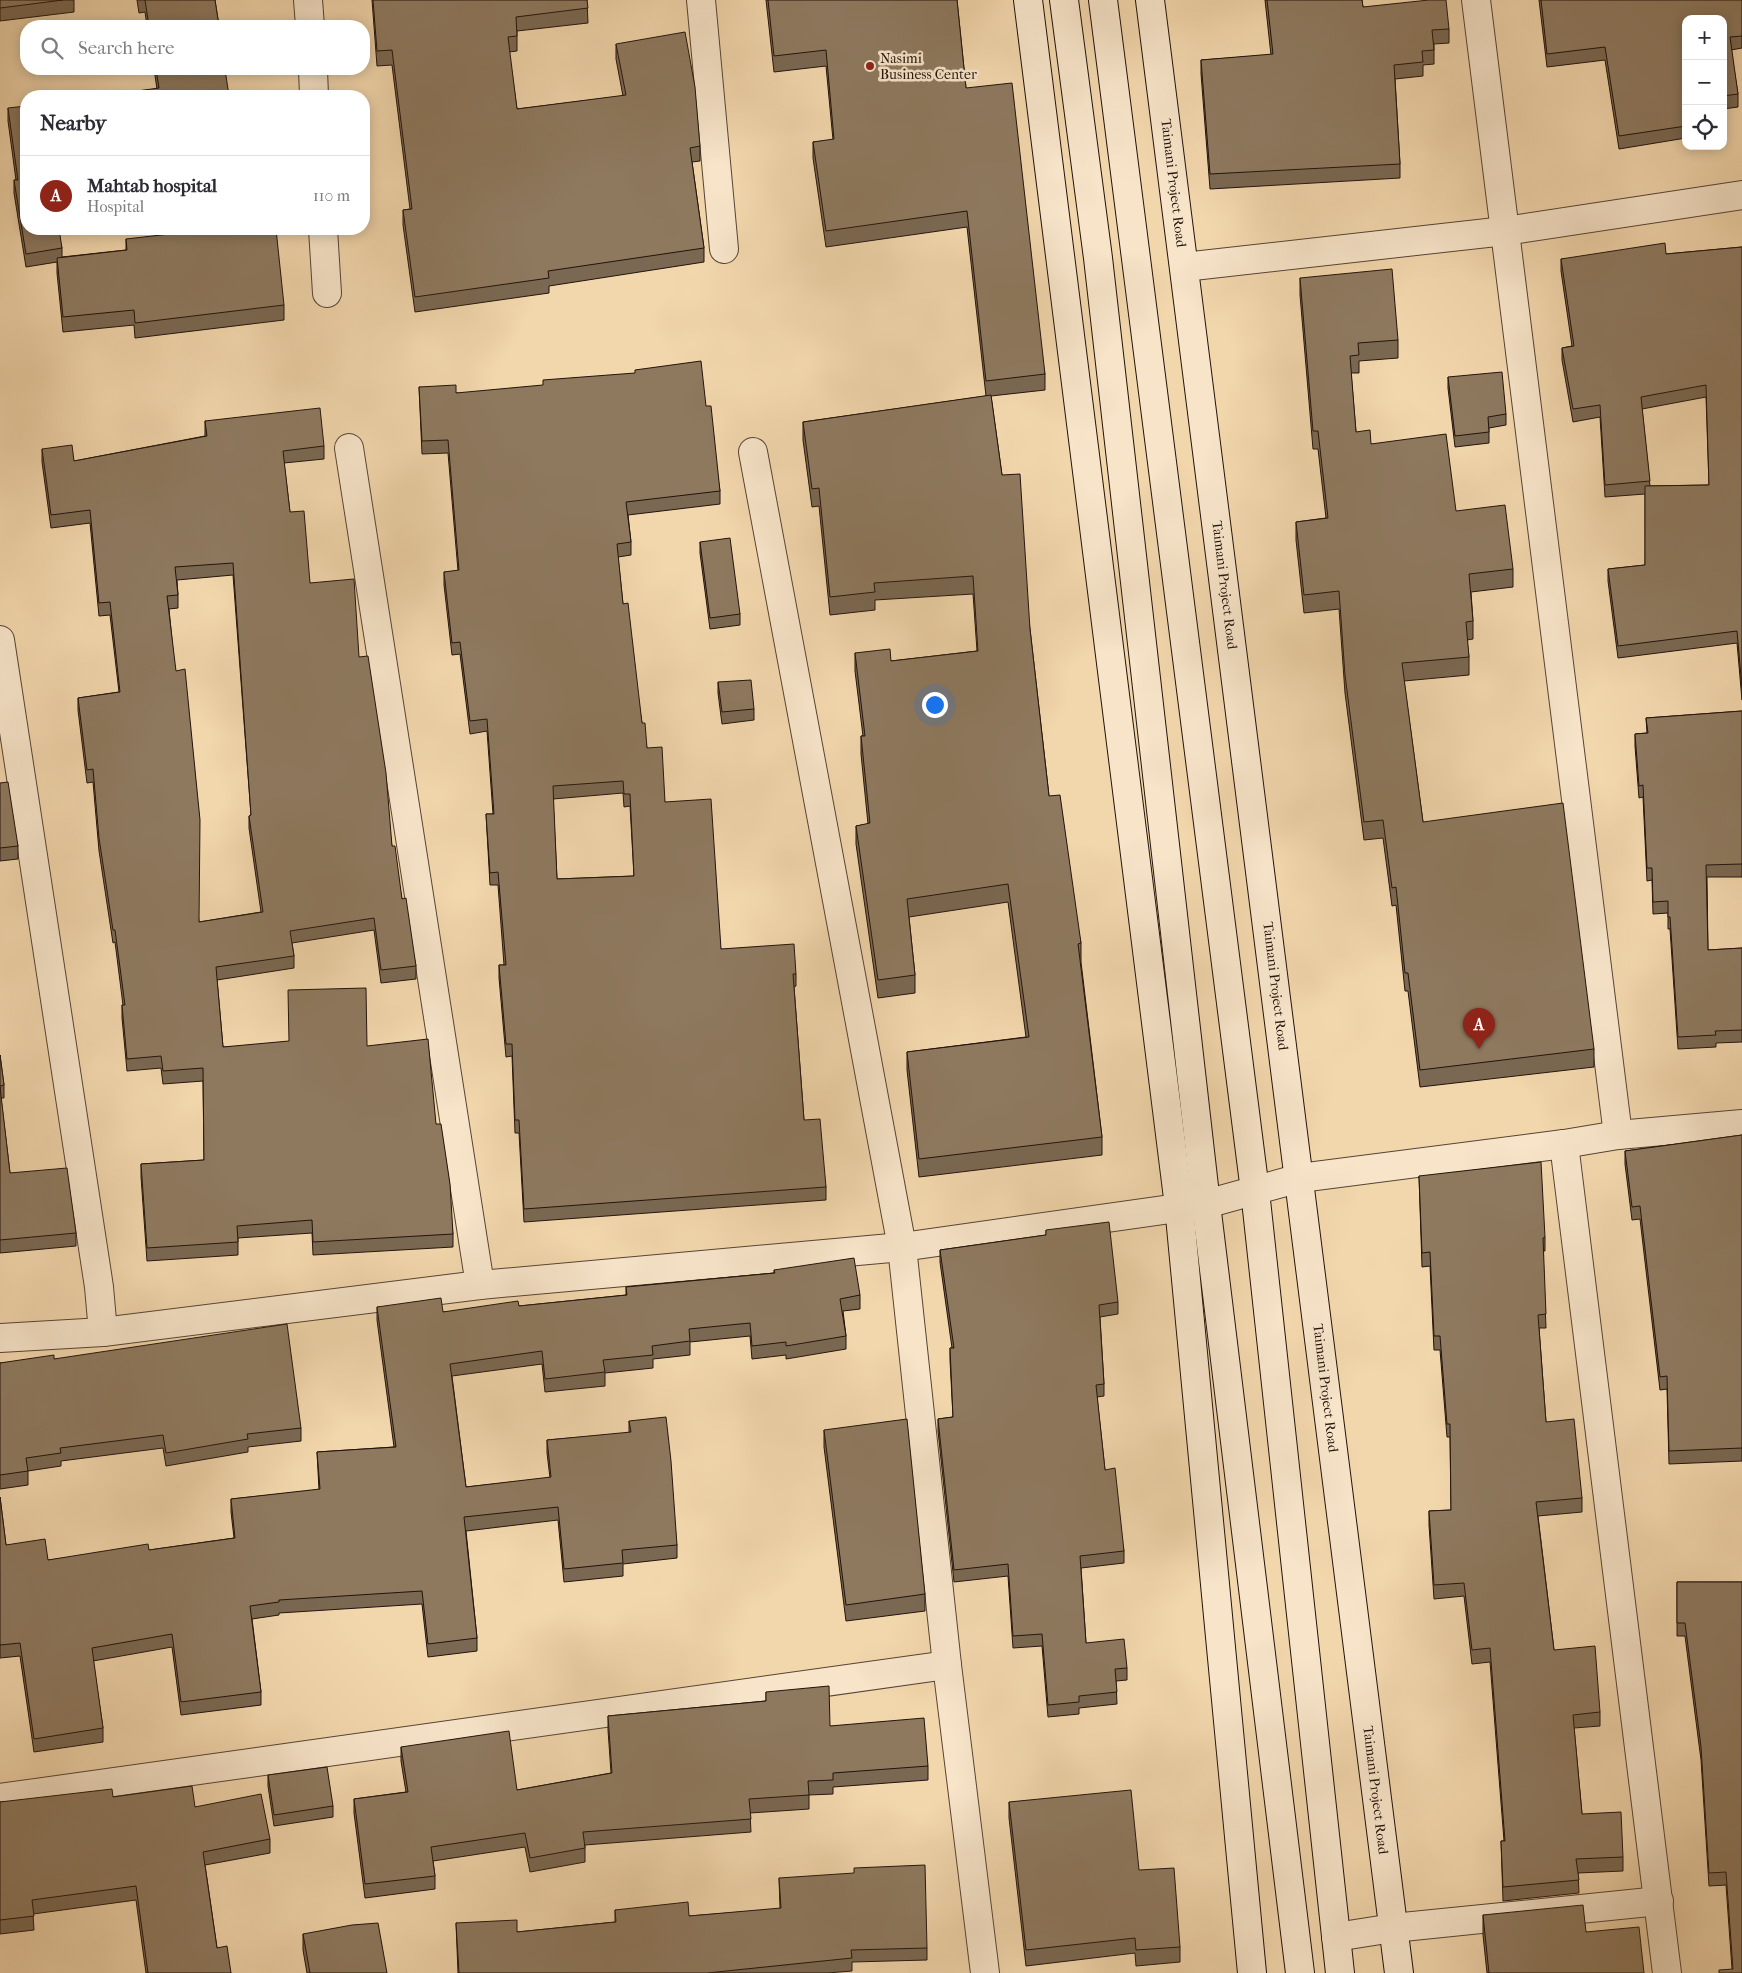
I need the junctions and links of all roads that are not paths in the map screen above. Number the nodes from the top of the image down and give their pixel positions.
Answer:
1 (308, 0) edge
2 (701, 0) edge
3 (1028, 0) edge
4 (1064, 0) edge
5 (1103, 0) edge
6 (1150, 0) edge
7 (1476, 0) edge
8 (310, 20) edge
9 (312, 75) edge
10 (314, 90) edge
11 (1742, 195) edge
12 (1505, 231) junction
13 (323, 235) edge
14 (724, 249) dead end
15 (1184, 267) junction
16 (327, 293) dead end
17 (349, 448) dead end
18 (753, 452) dead end
19 (0, 640) edge
20 (1742, 1124) edge
21 (1618, 1135) junction
22 (1564, 1144) junction
23 (1300, 1178) junction
24 (1254, 1191) junction
25 (1206, 1204) junction
26 (1179, 1206) junction
27 (902, 1247) junction
28 (480, 1285) junction
29 (103, 1332) junction
30 (0, 1338) edge
31 (947, 1665) junction
32 (0, 1798) edge
33 (1659, 1901) junction
34 (1393, 1928) junction
35 (1336, 1938) junction
36 (984, 1973) edge
37 (1252, 1973) edge
38 (1300, 1973) edge
39 (1340, 1973) edge
40 (1399, 1973) edge
41 (1667, 1973) edge

1 - 8 street
2 - 14 street
3 - 26 street
4 - 25 street
5 - 24 street
6 - 15 street, Taimani Project Road
7 - 12 street
9 - 10 street
11 - 12 street
12 - 15 street
12 - 21 street
13 - 16 street
15 - 23 street, Taimani Project Road
17 - 28 street
18 - 27 street
19 - 29 street
20 - 21 street
21 - 22 street
22 - 23 street
22 - 33 street
23 - 24 street
23 - 34 street, Taimani Project Road
24 - 25 street
24 - 35 street
25 - 26 street
25 - 38 street
26 - 27 street
26 - 37 street
27 - 28 street
27 - 31 street
28 - 29 street
29 - 30 street
31 - 32 street
31 - 36 street
33 - 34 street
33 - 41 street
34 - 35 street
34 - 40 street, Taimani Project Road
35 - 39 street

